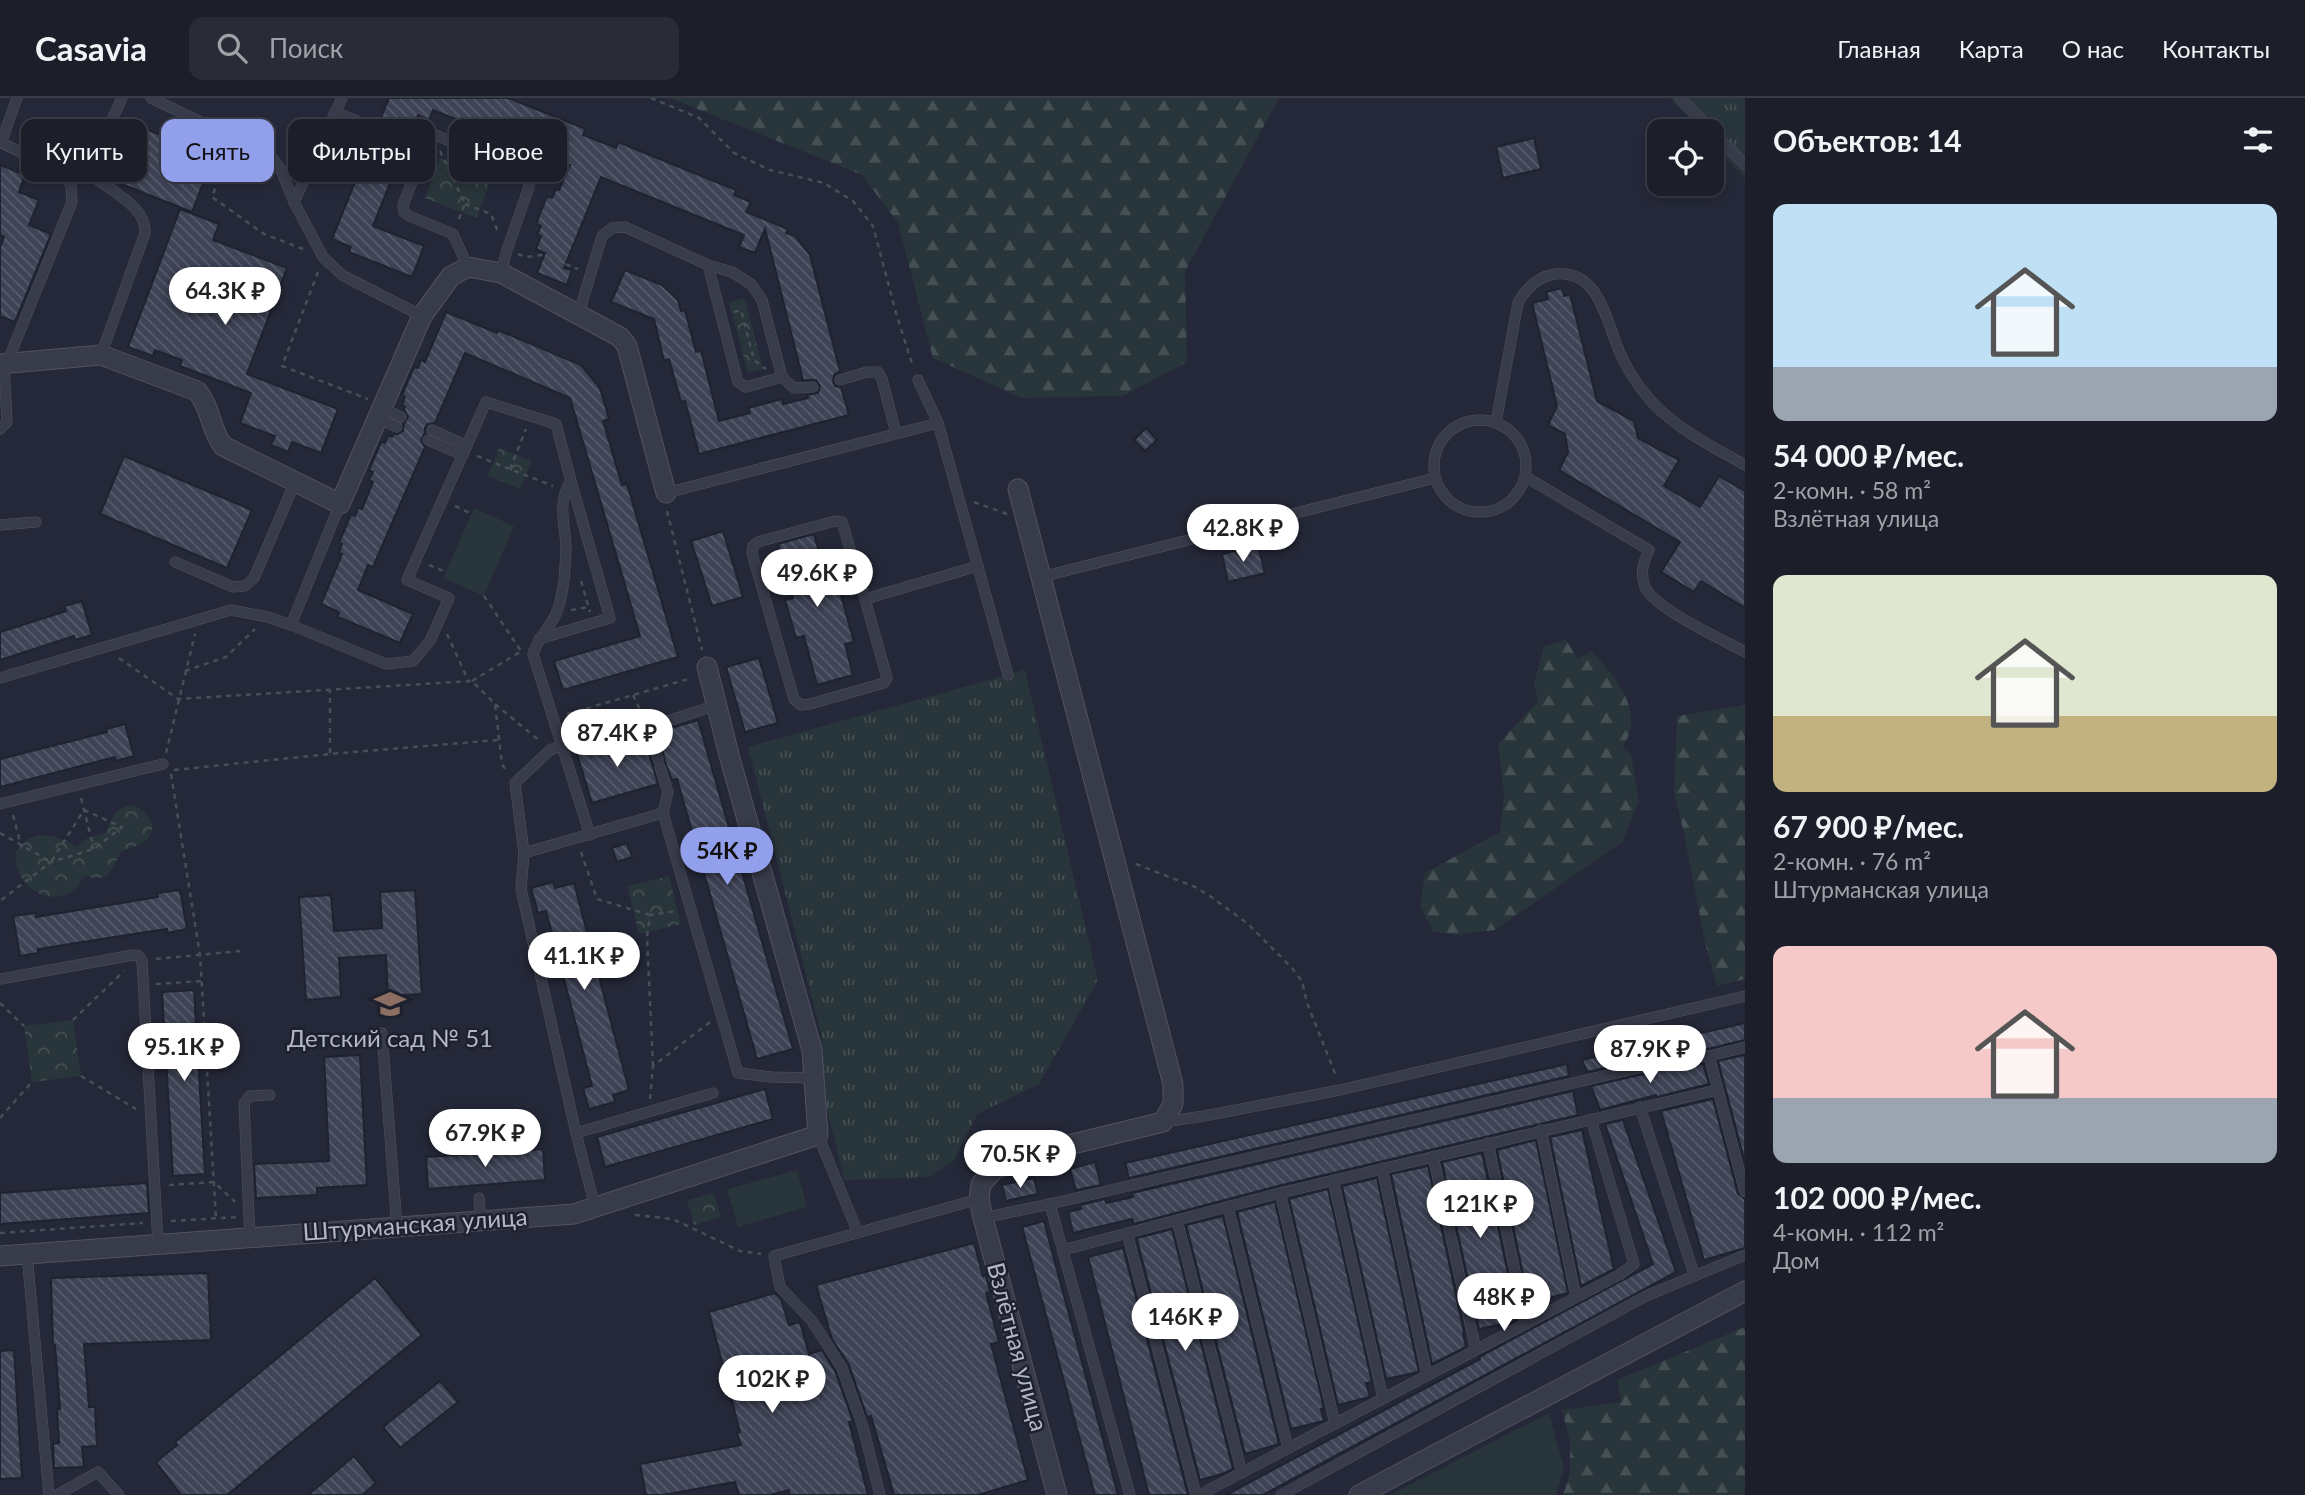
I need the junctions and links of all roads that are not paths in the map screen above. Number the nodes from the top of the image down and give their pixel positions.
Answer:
1 (17, 98) edge
2 (122, 98) edge
3 (150, 98) edge
4 (342, 98) edge
5 (1680, 98) edge
6 (335, 112) junction
7 (352, 119) edge
8 (435, 135) edge
9 (1, 143) edge
10 (1745, 165) edge
11 (412, 182) edge
12 (294, 202) junction
13 (708, 265) junction
14 (468, 267) junction
15 (501, 273) junction
16 (579, 313) junction
17 (422, 316) junction
18 (101, 355) junction
19 (3, 364) edge
20 (782, 377) junction
21 (840, 380) dead end
22 (918, 380) road end
23 (813, 387) dead end
24 (382, 410) junction
25 (399, 422) dead end
26 (938, 422) junction
27 (1496, 422) junction
28 (0, 429) edge
29 (896, 433) junction
30 (430, 435) dead end
31 (465, 451) junction
32 (1745, 466) edge
33 (1526, 477) junction
34 (1435, 478) junction
35 (571, 481) junction
36 (295, 482) junction
37 (1018, 489) dead end
38 (666, 494) joint
39 (340, 504) junction
40 (36, 522) dead end
41 (0, 525) edge
42 (175, 562) dead end
43 (978, 566) junction
44 (1041, 577) junction
45 (865, 599) junction
46 (291, 625) junction
47 (538, 639) junction
48 (1745, 652) edge
49 (708, 670) road end
50 (1008, 675) dead end
51 (0, 678) edge
52 (718, 705) junction
53 (649, 727) junction
54 (563, 745) junction
55 (168, 767) road end
56 (5, 803) edge
57 (663, 813) junction
58 (590, 835) junction
59 (524, 853) junction
60 (0, 979) edge
61 (1745, 996) edge
62 (382, 1033) dead end
63 (1745, 1047) edge
64 (1709, 1056) junction
65 (815, 1078) junction
66 (1717, 1090) junction
67 (713, 1093) dead end
68 (270, 1096) dead end
69 (1640, 1107) junction
70 (1591, 1119) junction
71 (1163, 1122) junction
72 (1541, 1130) junction
73 (576, 1133) junction
74 (818, 1135) junction
75 (1488, 1143) junction
76 (1433, 1156) junction
77 (1382, 1168) junction
78 (1333, 1180) junction
79 (1745, 1192) edge
80 (1280, 1193) junction
81 (479, 1198) dead end
82 (1050, 1204) junction
83 (595, 1207) junction
84 (1228, 1207) junction
85 (981, 1209) junction
86 (481, 1220) junction
87 (1177, 1220) junction
88 (397, 1227) junction
89 (858, 1233) junction
90 (1127, 1233) junction
91 (250, 1238) junction
92 (158, 1244) junction
93 (1063, 1250) junction
94 (27, 1254) junction
95 (1745, 1255) edge
96 (0, 1256) edge
97 (1694, 1275) junction
98 (1745, 1291) edge
99 (1576, 1297) junction
100 (1526, 1324) junction
101 (1476, 1350) junction
102 (1427, 1375) junction
103 (1383, 1398) junction
104 (1335, 1424) junction
105 (1288, 1448) junction
106 (1242, 1472) junction
107 (49, 1495) edge
108 (57, 1495) edge
109 (119, 1495) edge
110 (880, 1495) edge
111 (1057, 1495) edge
112 (1130, 1495) edge
113 (1198, 1495) edge
114 (1281, 1495) edge
115 (1359, 1495) edge

1 - 9 lane
2 - 18 lane
3 - 12 lane
4 - 6 lane
5 - 10 lane
6 - 7 lane
6 - 12 lane
8 - 15 lane
9 - 19 lane
11 - 14 lane
12 - 17 lane
13 - 16 lane
13 - 20 lane
13 - 20 lane
14 - 15 street
14 - 17 street
15 - 16 street
16 - 38 street
17 - 24 street
18 - 19 street
18 - 36 street
19 - 28 lane
20 - 23 lane
21 - 29 lane
22 - 26 lane
24 - 25 lane
24 - 39 street
26 - 29 lane
26 - 43 lane
27 - 32 lane
27 - 33 lane
27 - 34 lane
29 - 38 lane
30 - 31 lane
31 - 35 lane
31 - 46 lane
33 - 34 lane
33 - 48 lane
34 - 44 lane
35 - 47 lane
35 - 47 lane
36 - 39 street
36 - 42 lane
37 - 44 street
39 - 46 lane
40 - 41 lane
43 - 45 lane
43 - 50 lane
44 - 71 street
45 - 45 lane
46 - 51 lane
47 - 54 lane
49 - 52 street
52 - 53 lane
52 - 65 street
53 - 54 lane
53 - 57 lane
54 - 58 lane
54 - 59 lane
55 - 56 lane
57 - 58 lane
57 - 65 lane
58 - 59 lane
59 - 73 lane
60 - 92 lane
61 - 71 lane
62 - 88 lane
63 - 64 lane
64 - 66 lane
64 - 82 lane
65 - 74 street
66 - 69 lane
66 - 79 lane
67 - 73 lane
68 - 91 lane
69 - 70 lane
69 - 97 lane
70 - 72 lane
70 - 99 lane
71 - 85 street
72 - 75 lane
72 - 99 lane
73 - 83 lane
74 - 83 street, Штурманская улица
74 - 89 lane
75 - 76 lane
75 - 100 lane
76 - 77 lane
76 - 101 lane
77 - 78 lane
77 - 102 lane
78 - 80 lane
78 - 103 lane
80 - 84 lane
80 - 104 lane
81 - 86 lane
82 - 85 lane
82 - 93 lane
83 - 86 street, Штурманская улица
84 - 87 lane
84 - 105 lane
85 - 89 lane
85 - 111 street, Взлётная улица
86 - 88 street, Штурманская улица
87 - 90 lane
87 - 106 lane
88 - 91 street, Штурманская улица
89 - 110 lane
90 - 93 lane
90 - 113 lane
91 - 92 street, Штурманская улица
92 - 94 street, Штурманская улица
93 - 112 lane
94 - 96 street, Штурманская улица
94 - 107 lane
95 - 97 lane
97 - 114 lane
98 - 115 street
99 - 100 lane
100 - 101 lane
101 - 102 lane
102 - 103 lane
103 - 104 lane
104 - 105 lane
105 - 106 lane
106 - 113 lane
108 - 109 lane

